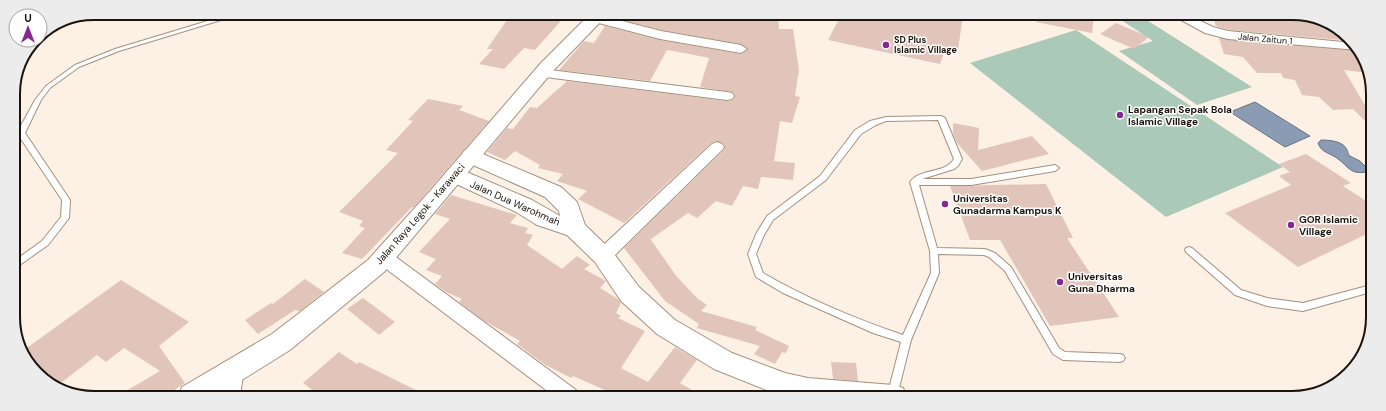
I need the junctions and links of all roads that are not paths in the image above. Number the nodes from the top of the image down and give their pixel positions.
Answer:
1 (218, 20) edge
2 (593, 20) edge
3 (610, 20) edge
4 (1188, 20) edge
5 (1349, 46) edge
6 (741, 49) dead end
7 (542, 73) junction
8 (727, 96) dead end
9 (718, 147) dead end
10 (471, 156) junction
11 (1055, 168) dead end
12 (455, 175) junction
13 (914, 182) junction
14 (575, 228) junction
15 (934, 250) junction
16 (1189, 250) dead end
17 (603, 256) junction
18 (383, 258) junction
19 (20, 262) edge
20 (1366, 289) edge
21 (906, 340) junction
22 (1120, 358) dead end
23 (234, 369) junction
24 (200, 391) edge
25 (231, 391) edge
26 (562, 391) edge
27 (815, 391) edge
28 (884, 391) edge

1 - 19 lane
2 - 7 street, Jalan Raya Legok - Karawaci
3 - 6 street
4 - 5 street, Jalan Zaitun 1
7 - 8 street
7 - 10 street, Jalan Raya Legok - Karawaci
9 - 17 street
10 - 12 street, Jalan Raya Legok - Karawaci
10 - 14 street, Jalan Dua Warohmah
11 - 13 lane
12 - 14 street, Jalan Dua Warohmah
12 - 18 street, Jalan Raya Legok - Karawaci
13 - 15 lane
13 - 21 lane
14 - 17 street, Jalan Dua Warohmah
15 - 21 lane
15 - 22 lane
16 - 20 lane
17 - 27 street, Jalan Dua Warohmah
18 - 23 street, Jalan Raya Legok - Karawaci
18 - 26 street
21 - 28 lane
23 - 24 street, Jalan Raya Legok - Karawaci
23 - 25 street

